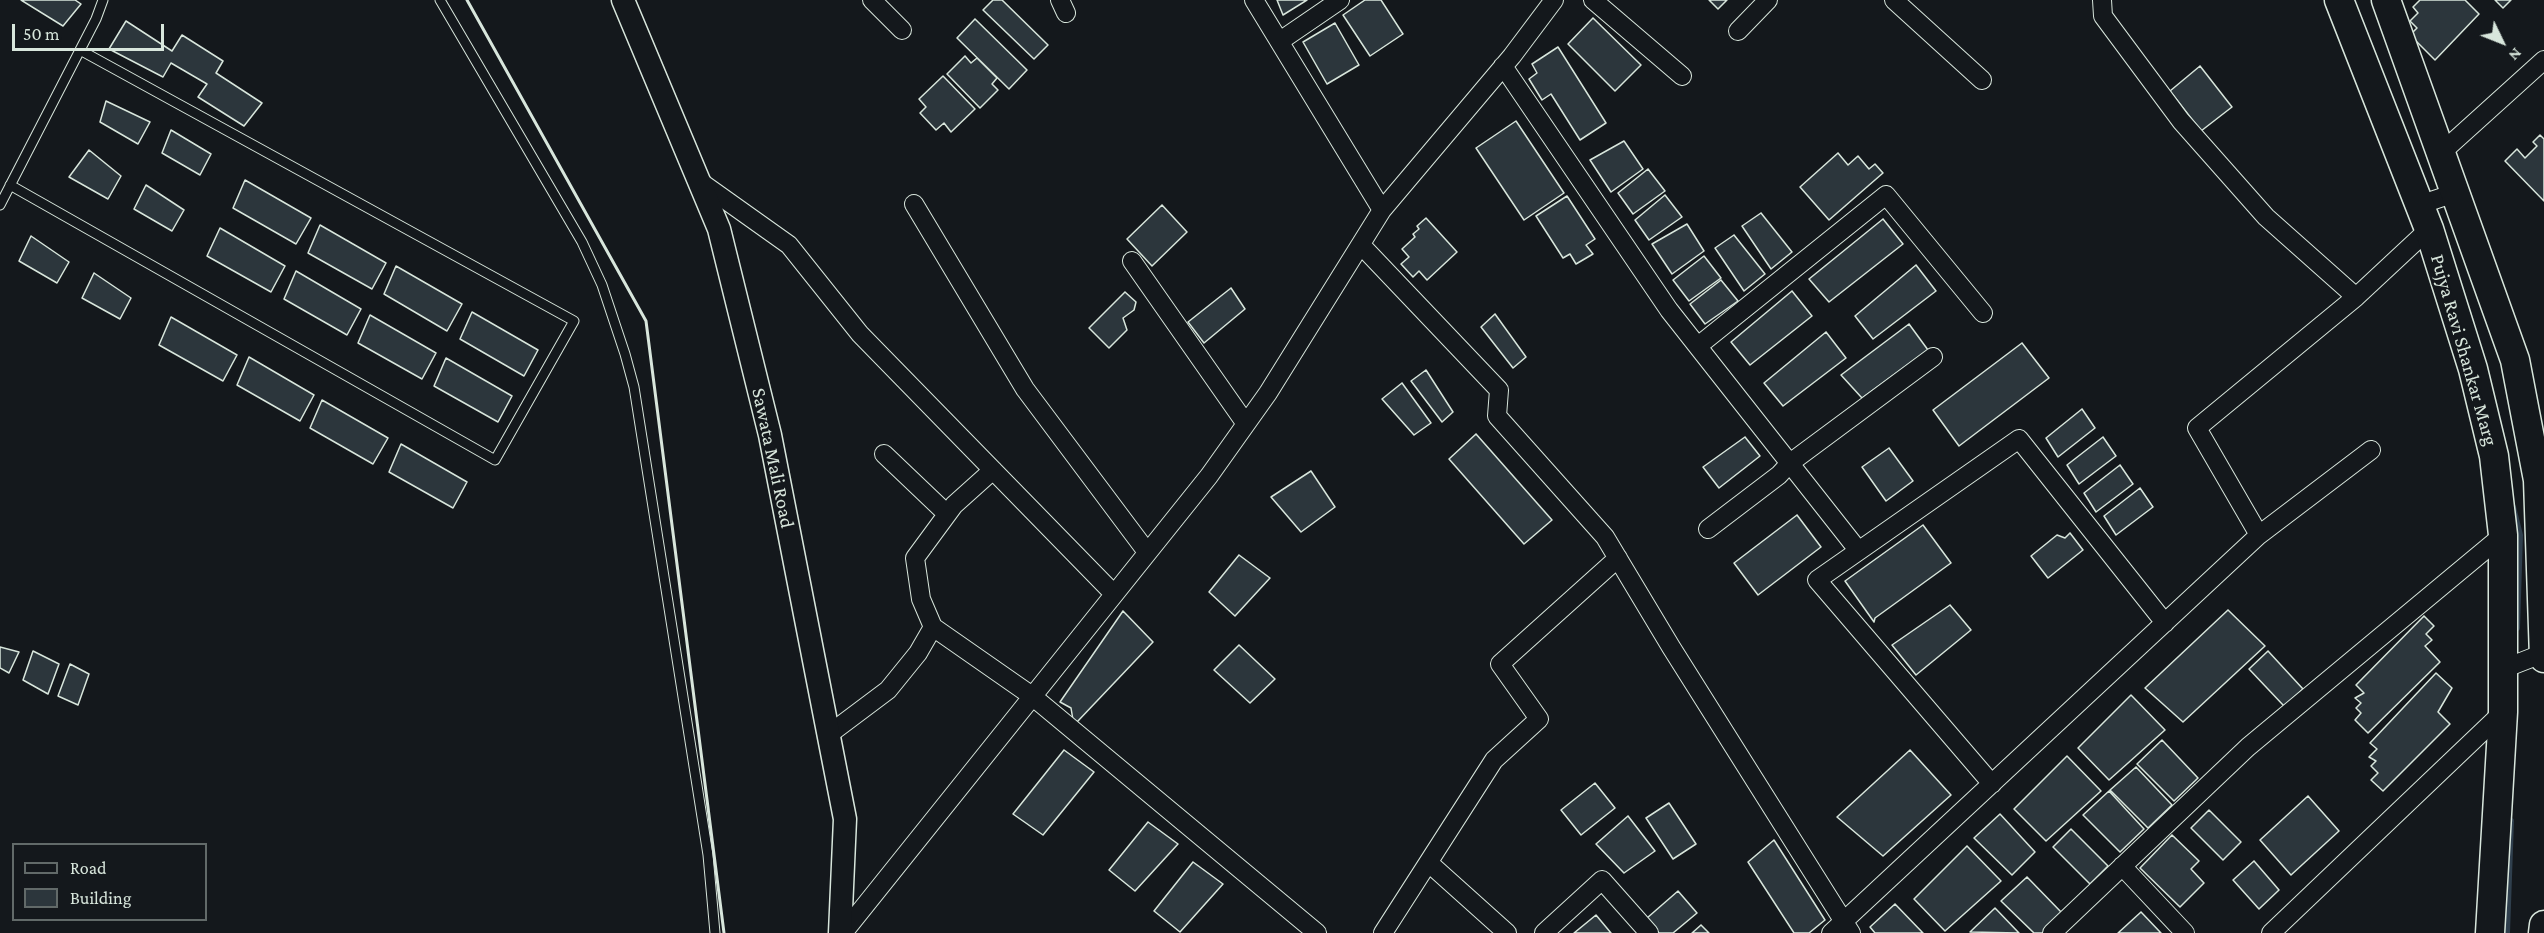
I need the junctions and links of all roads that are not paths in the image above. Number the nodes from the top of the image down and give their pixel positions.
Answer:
1 (103, 0) edge
2 (440, 0) edge
3 (623, 0) edge
4 (872, 0) edge
5 (1254, 0) edge
6 (1340, 0) edge
7 (1554, 0) edge
8 (1593, 0) edge
9 (1768, 0) edge
10 (1894, 0) edge
11 (2102, 0) edge
12 (2339, 0) edge
13 (2386, 0) edge
14 (902, 30) dead end
15 (1738, 31) dead end
16 (1280, 41) junction
17 (80, 50) junction
18 (2544, 60) edge
19 (1503, 66) junction
20 (1682, 76) dead end
21 (1982, 80) dead end
22 (2441, 153) junction
23 (699, 181) junction
24 (10, 186) junction
25 (2455, 194) junction
26 (914, 204) dead end
27 (0, 205) edge
28 (1382, 210) junction
29 (2424, 217) junction
30 (1361, 245) junction
31 (1132, 261) dead end
32 (2356, 297) junction
33 (1983, 313) dead end
34 (1698, 346) junction
35 (1933, 357) dead end
36 (1246, 424) junction
37 (2371, 450) dead end
38 (884, 454) dead end
39 (1790, 463) junction
40 (993, 470) junction
41 (947, 514) junction
42 (1708, 529) dead end
43 (2259, 535) junction
44 (2503, 535) junction
45 (1858, 550) junction
46 (1147, 552) junction
47 (1618, 558) junction
48 (1114, 594) junction
49 (2165, 622) junction
50 (933, 627) junction
51 (2544, 653) edge
52 (2544, 658) edge
53 (2503, 669) junction
54 (1032, 696) junction
55 (2504, 712) junction
56 (828, 735) junction
57 (1992, 784) junction
58 (1429, 863) junction
59 (2122, 866) junction
60 (2544, 925) edge
61 (1842, 929) edge
62 (715, 933) edge
63 (842, 933) edge
64 (1317, 933) edge
65 (1383, 933) edge
66 (1507, 933) edge
67 (1544, 933) edge
68 (1649, 933) edge
69 (2052, 933) edge
70 (2185, 933) edge
71 (2271, 933) edge
72 (2490, 933) edge
73 (2543, 933) edge

1 - 17 lane
2 - 62 lane
3 - 23 street, Sawata Mali Road
4 - 14 street
5 - 16 street
6 - 16 street
7 - 19 street
8 - 20 street
9 - 15 street
10 - 21 street
11 - 32 street
12 - 29 main road, Pujya Ravi Shankar Marg
13 - 22 main road
16 - 28 street
17 - 24 lane
17 - 24 lane
18 - 22 street
19 - 28 street
19 - 34 street
22 - 25 main road
23 - 40 street
23 - 56 street, Sawata Mali Road
24 - 27 lane
25 - 29 street
25 - 51 main road
26 - 46 street
28 - 30 street
29 - 32 street
29 - 44 main road, Pujya Ravi Shankar Marg
30 - 36 street
30 - 47 street
31 - 36 street
32 - 43 street
33 - 34 street
34 - 39 street
35 - 39 street
36 - 46 street
37 - 43 street
38 - 41 street
39 - 42 street
39 - 45 street
40 - 41 street
40 - 48 street
41 - 50 street
43 - 49 street
44 - 53 main road, Pujya Ravi Shankar Marg
44 - 59 street
45 - 49 street
45 - 57 street
46 - 48 street
47 - 58 street
47 - 61 street
48 - 54 street
49 - 57 street
50 - 54 street
50 - 56 street
51 - 52 main road
51 - 53 street
53 - 55 main road, Pujya Ravi Shankar Marg
54 - 63 street
54 - 64 street
55 - 71 street
55 - 72 main road, Pujya Ravi Shankar Marg
56 - 63 street, Sawata Mali Road
57 - 61 street
58 - 65 street
58 - 66 street
59 - 69 street
59 - 70 street
60 - 73 main road
67 - 68 street

